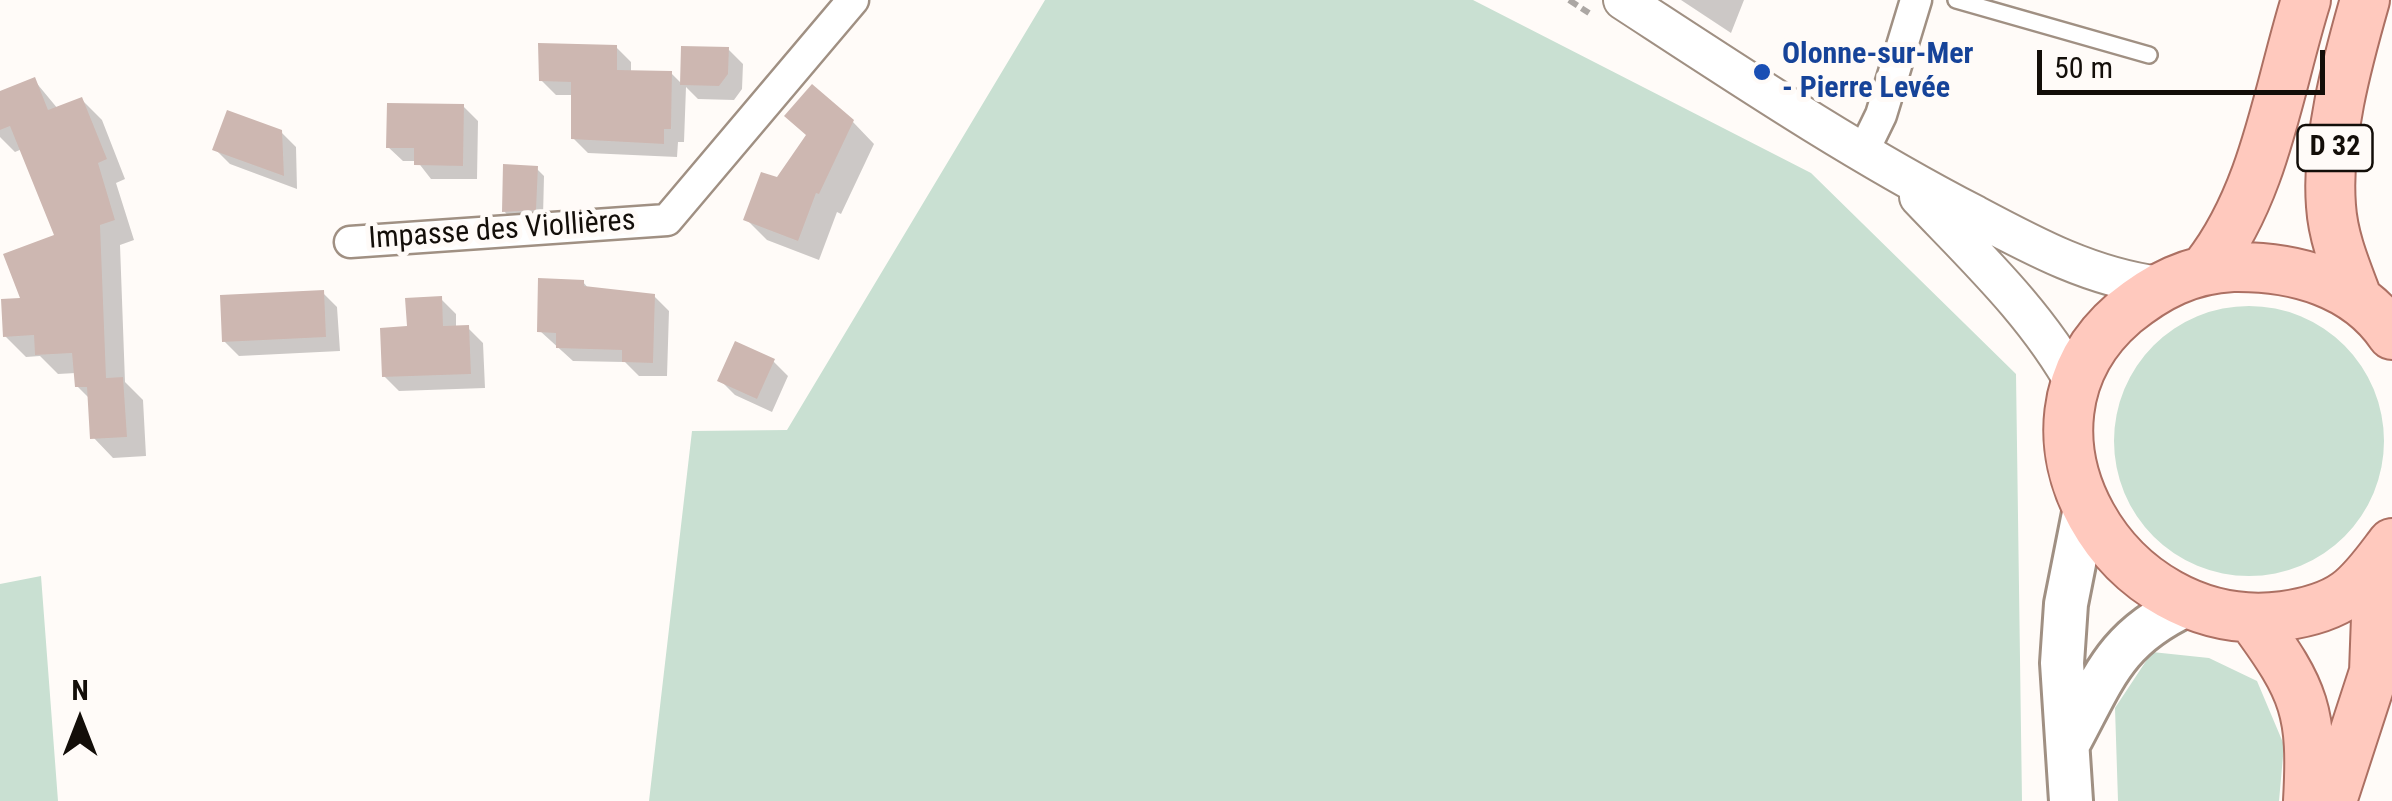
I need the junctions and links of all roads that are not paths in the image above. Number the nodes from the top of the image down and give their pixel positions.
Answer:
1 (853, 0) edge
2 (1916, 0) edge
3 (1956, 0) edge
4 (2306, 0) edge
5 (2364, 0) edge
6 (1612, 10) edge
7 (2149, 55) dead end
8 (1862, 154) junction
9 (1900, 176) junction
10 (350, 242) dead end
11 (2206, 268) junction
12 (2159, 286) junction
13 (2356, 295) junction
14 (2392, 336) edge
15 (2077, 387) junction
16 (2084, 508) junction
17 (2385, 553) edge
18 (2186, 605) junction
19 (2254, 620) junction
20 (2068, 744) junction
21 (2071, 801) edge
22 (2308, 801) edge
23 (2332, 801) edge

1 - 10 street, Impasse des Viollières
2 - 8 street
3 - 7 lane
4 - 11 main road, D 32
5 - 13 main road, D 32
6 - 8 street
8 - 9 street
9 - 12 street
9 - 15 street
11 - 12 main road
11 - 13 main road
12 - 15 main road
13 - 14 main road
15 - 16 main road
16 - 18 main road
16 - 20 main road
17 - 19 main road
17 - 23 main road
18 - 19 main road
18 - 20 main road
19 - 22 main road
20 - 21 main road

